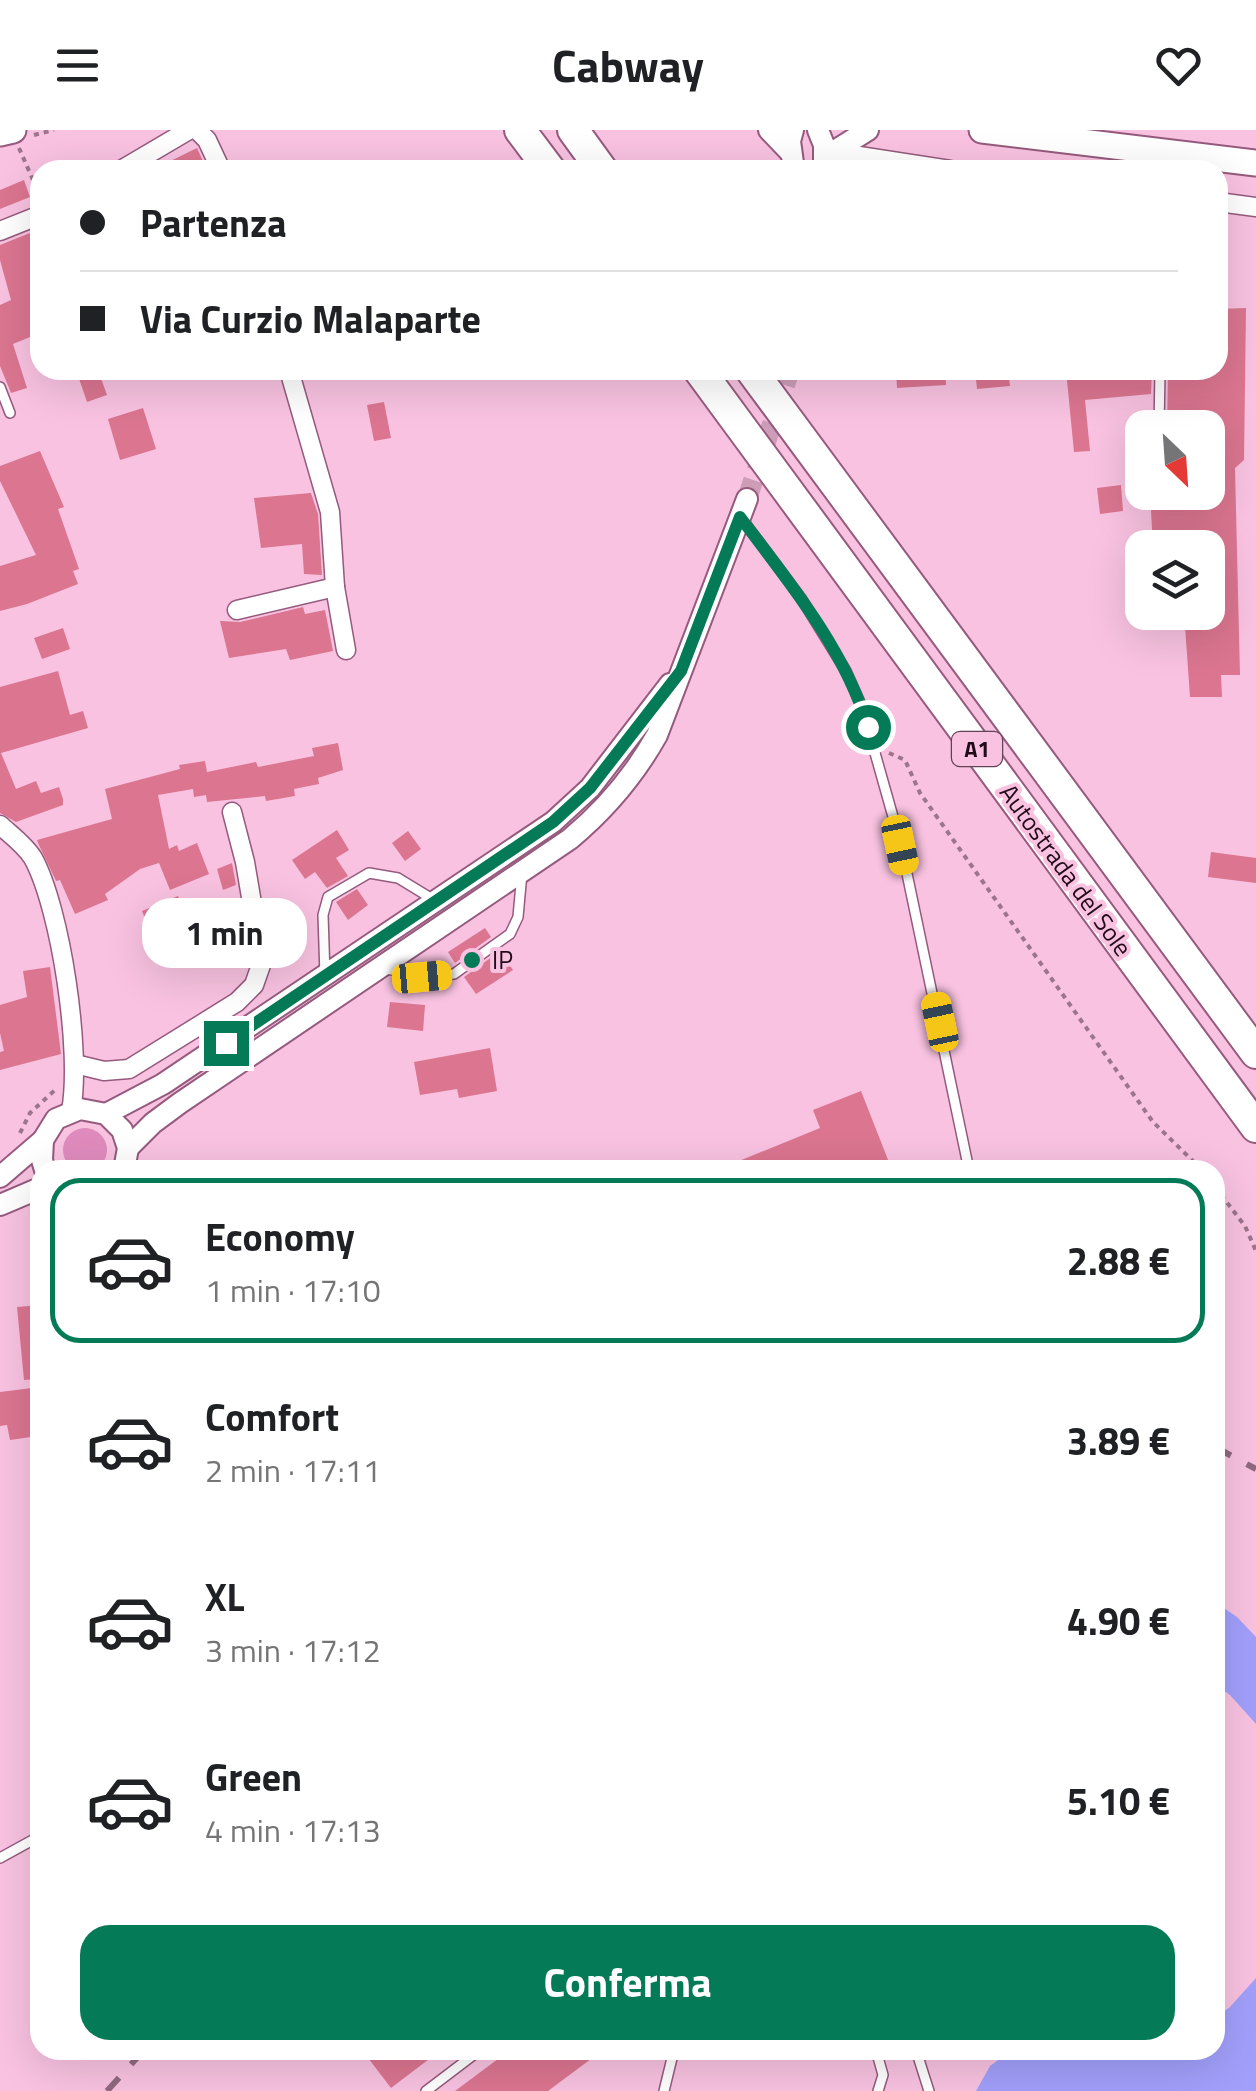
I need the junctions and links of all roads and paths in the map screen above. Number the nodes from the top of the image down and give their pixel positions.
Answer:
1 (189, 130) edge
2 (198, 130) edge
3 (520, 130) edge
4 (573, 130) edge
5 (769, 130) edge
6 (793, 130) edge
7 (818, 130) edge
8 (868, 130) edge
9 (982, 130) edge
10 (9, 134) edge
11 (139, 160) edge
12 (217, 160) edge
13 (542, 160) edge
14 (595, 160) edge
15 (792, 160) edge
16 (793, 160) edge
17 (826, 160) edge
18 (829, 160) edge
19 (1256, 163) edge
20 (30, 176) edge
21 (1228, 203) edge
22 (1256, 207) edge
23 (30, 218) edge
24 (0, 230) edge
25 (291, 380) edge
26 (705, 380) edge
27 (758, 380) edge
28 (1160, 380) edge
29 (0, 386) edge
30 (1159, 410) edge
31 (10, 413) dead end
32 (744, 508) joint
33 (335, 587) junction
34 (236, 610) dead end
35 (346, 650) dead end
36 (681, 671) junction
37 (874, 748) junction
38 (232, 812) dead end
39 (0, 824) edge
40 (522, 872) junction
41 (436, 902) junction
42 (380, 968) junction
43 (325, 978) junction
44 (1256, 1053) edge
45 (75, 1064) junction
46 (62, 1085) dead end
47 (70, 1111) junction
48 (106, 1114) junction
49 (1256, 1128) edge
50 (43, 1140) junction
51 (15, 1144) dead end
52 (128, 1148) junction
53 (42, 1160) edge
54 (126, 1160) edge
55 (967, 1160) edge
56 (1192, 1160) edge
57 (0, 1177) edge
58 (30, 1192) edge
59 (1225, 1201) edge
60 (0, 1205) edge
61 (1256, 1251) edge
62 (30, 1842) edge
63 (0, 1858) edge
64 (467, 2060) edge
65 (672, 2060) edge
66 (878, 2060) edge
67 (919, 2060) edge
68 (426, 2091) edge
69 (664, 2091) edge
70 (878, 2091) edge
71 (929, 2091) edge

1 - 11 street
2 - 12 street
3 - 13 highway
4 - 14 highway
5 - 15 street
6 - 16 street
7 - 17 street
8 - 18 street
9 - 19 main road
10 - 20 path
21 - 22 street
23 - 24 street
25 - 33 street
26 - 49 highway, Autostrada del Sole / A1
27 - 44 highway, Autostrada del Sole / A1
28 - 30 lane
29 - 31 lane
32 - 36 street
32 - 37 lane
33 - 34 street
33 - 35 street
36 - 40 street
36 - 41 street
37 - 55 lane
37 - 56 path
38 - 45 street
39 - 45 street
40 - 42 street
40 - 42 lane
41 - 43 street
41 - 43 lane
42 - 52 street
43 - 48 street
45 - 47 street
46 - 51 path
47 - 48 street
47 - 50 street
48 - 52 street
50 - 53 street
50 - 57 street
52 - 54 street
58 - 60 street
59 - 61 path
62 - 63 lane
64 - 68 lane
65 - 69 lane
66 - 70 lane
67 - 71 lane

